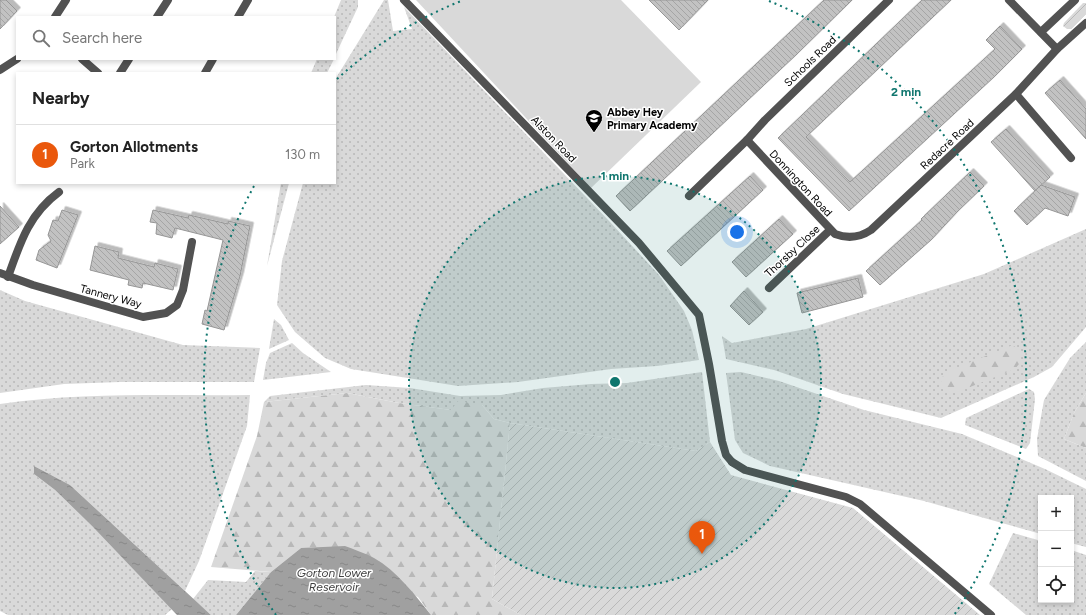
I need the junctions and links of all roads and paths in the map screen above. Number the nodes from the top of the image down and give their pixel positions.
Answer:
1 (66, 0) edge
2 (168, 0) edge
3 (248, 0) edge
4 (404, 0) edge
5 (889, 0) edge
6 (1009, 0) edge
7 (1075, 0) edge
8 (56, 16) edge
9 (158, 16) edge
10 (239, 16) edge
11 (1086, 23) edge
12 (1040, 32) junction
13 (1058, 49) junction
14 (16, 60) edge
15 (83, 60) edge
16 (128, 60) edge
17 (212, 60) edge
18 (0, 70) edge
19 (97, 72) edge
20 (121, 72) edge
21 (206, 72) edge
22 (1016, 94) junction
23 (747, 140) junction
24 (1071, 158) dead end
25 (59, 192) dead end
26 (689, 196) dead end
27 (830, 230) junction
28 (842, 237) joint
29 (192, 242) dead end
30 (0, 273) edge
31 (8, 277) junction
32 (769, 288) dead end
33 (991, 615) edge

1 - 8 street
2 - 9 street
3 - 10 street
4 - 33 street, Alston Road
5 - 23 street, Schools Road
6 - 12 street
7 - 12 street
11 - 13 street, Redacre Road
12 - 13 street
13 - 22 street, Redacre Road
14 - 18 street
15 - 19 street
16 - 20 street
17 - 21 street
22 - 24 street
22 - 28 street, Redacre Road
23 - 26 street, Schools Road
23 - 27 street, Donnington Road
25 - 31 street
27 - 28 street, Donnington Road
27 - 32 street, Thorsby Close
29 - 31 street, Tannery Way
30 - 31 street, Tannery Way

